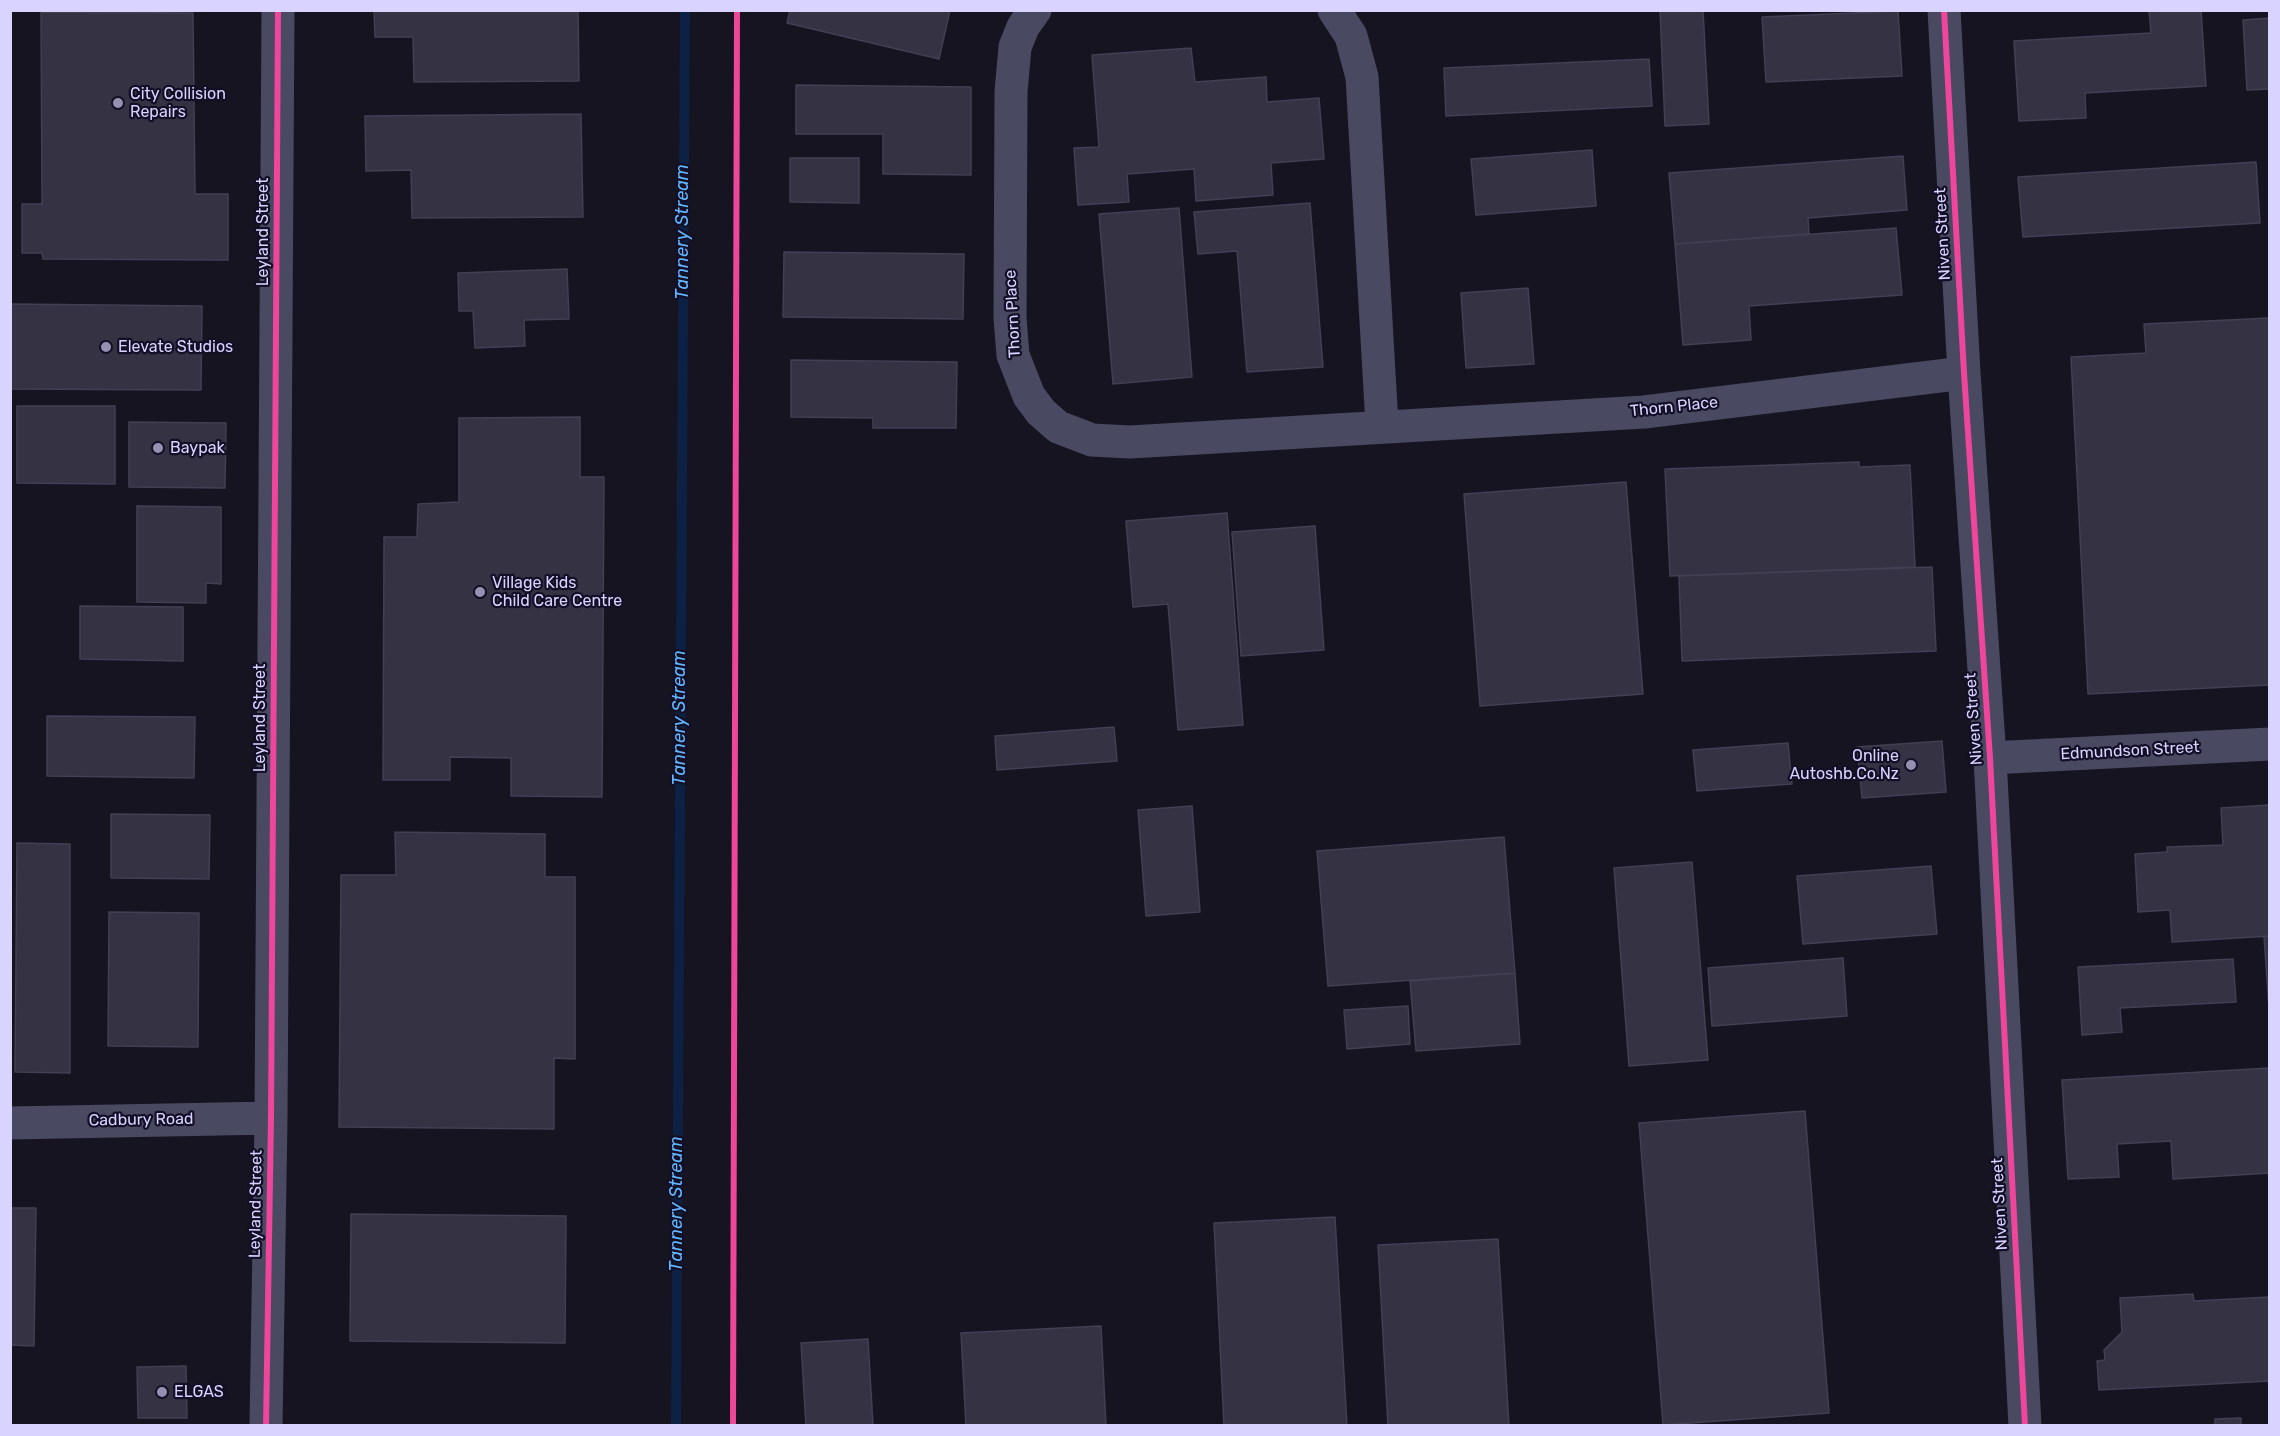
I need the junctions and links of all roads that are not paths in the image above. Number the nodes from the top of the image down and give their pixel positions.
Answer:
1 (278, 10) edge
2 (1035, 10) edge
3 (1334, 10) edge
4 (1944, 10) edge
5 (1964, 373) junction
6 (1382, 425) junction
7 (2270, 744) edge
8 (1990, 758) junction
9 (271, 1118) junction
10 (10, 1123) edge
11 (266, 1425) edge
12 (2025, 1425) edge

1 - 9 street, Leyland Street
2 - 6 street, Thorn Place
3 - 6 street
4 - 5 street, Niven Street
5 - 6 street, Thorn Place
5 - 8 street, Niven Street
7 - 8 street, Edmundson Street
8 - 12 street, Niven Street
9 - 10 street, Cadbury Road
9 - 11 street, Leyland Street

